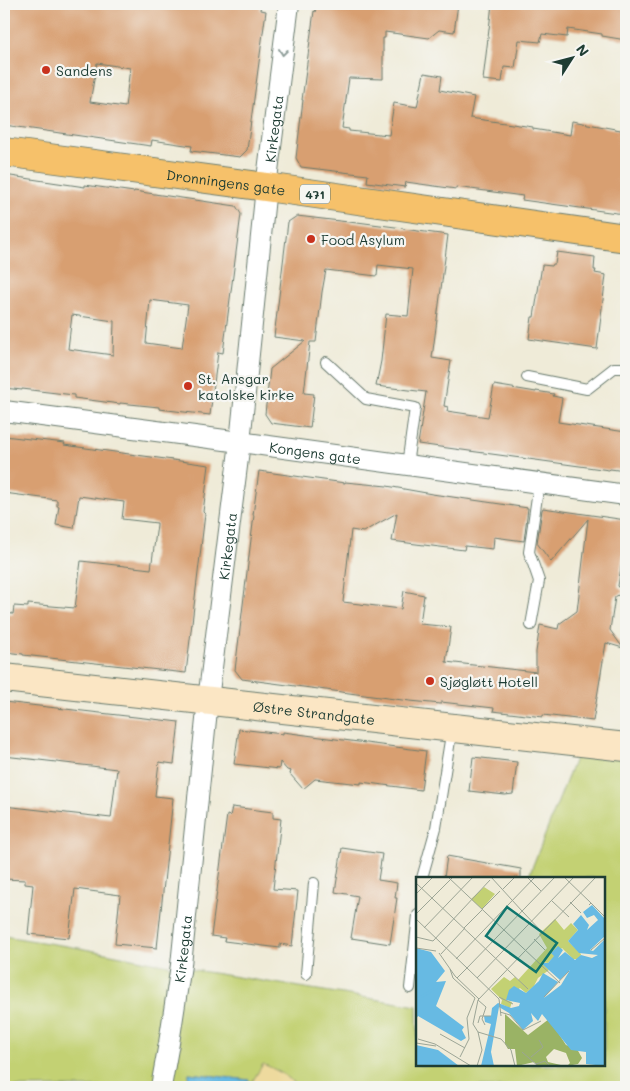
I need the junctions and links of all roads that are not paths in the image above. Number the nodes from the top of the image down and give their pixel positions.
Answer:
1 (288, 4) edge
2 (4, 152) edge
3 (266, 187) junction
4 (626, 238) edge
5 (326, 362) dead end
6 (626, 368) edge
7 (527, 378) dead end
8 (4, 411) edge
9 (240, 442) junction
10 (407, 465) junction
11 (539, 483) junction
12 (626, 495) edge
13 (531, 625) dead end
14 (4, 678) edge
15 (208, 700) junction
16 (452, 728) junction
17 (626, 747) edge
18 (422, 877) edge
19 (314, 883) dead end
20 (416, 933) edge
21 (306, 974) dead end
22 (410, 988) dead end
23 (161, 1087) edge

1 -> 3 street, Kirkegata
2 - 3 main road, Dronningens gate / 471
3 - 4 main road, Dronningens gate / 471
3 - 9 street, Kirkegata
5 - 10 lane
6 - 7 lane
8 - 9 street, Kongens gate
9 - 10 street, Kongens gate
9 - 15 street, Kirkegata
10 - 11 street, Kongens gate
11 - 12 street, Kongens gate
11 - 13 lane
14 - 15 street, Østre Strandgate
15 - 16 street, Østre Strandgate
15 - 23 street, Kirkegata
16 - 17 street, Østre Strandgate
16 - 18 lane
19 - 21 lane
20 - 22 lane

